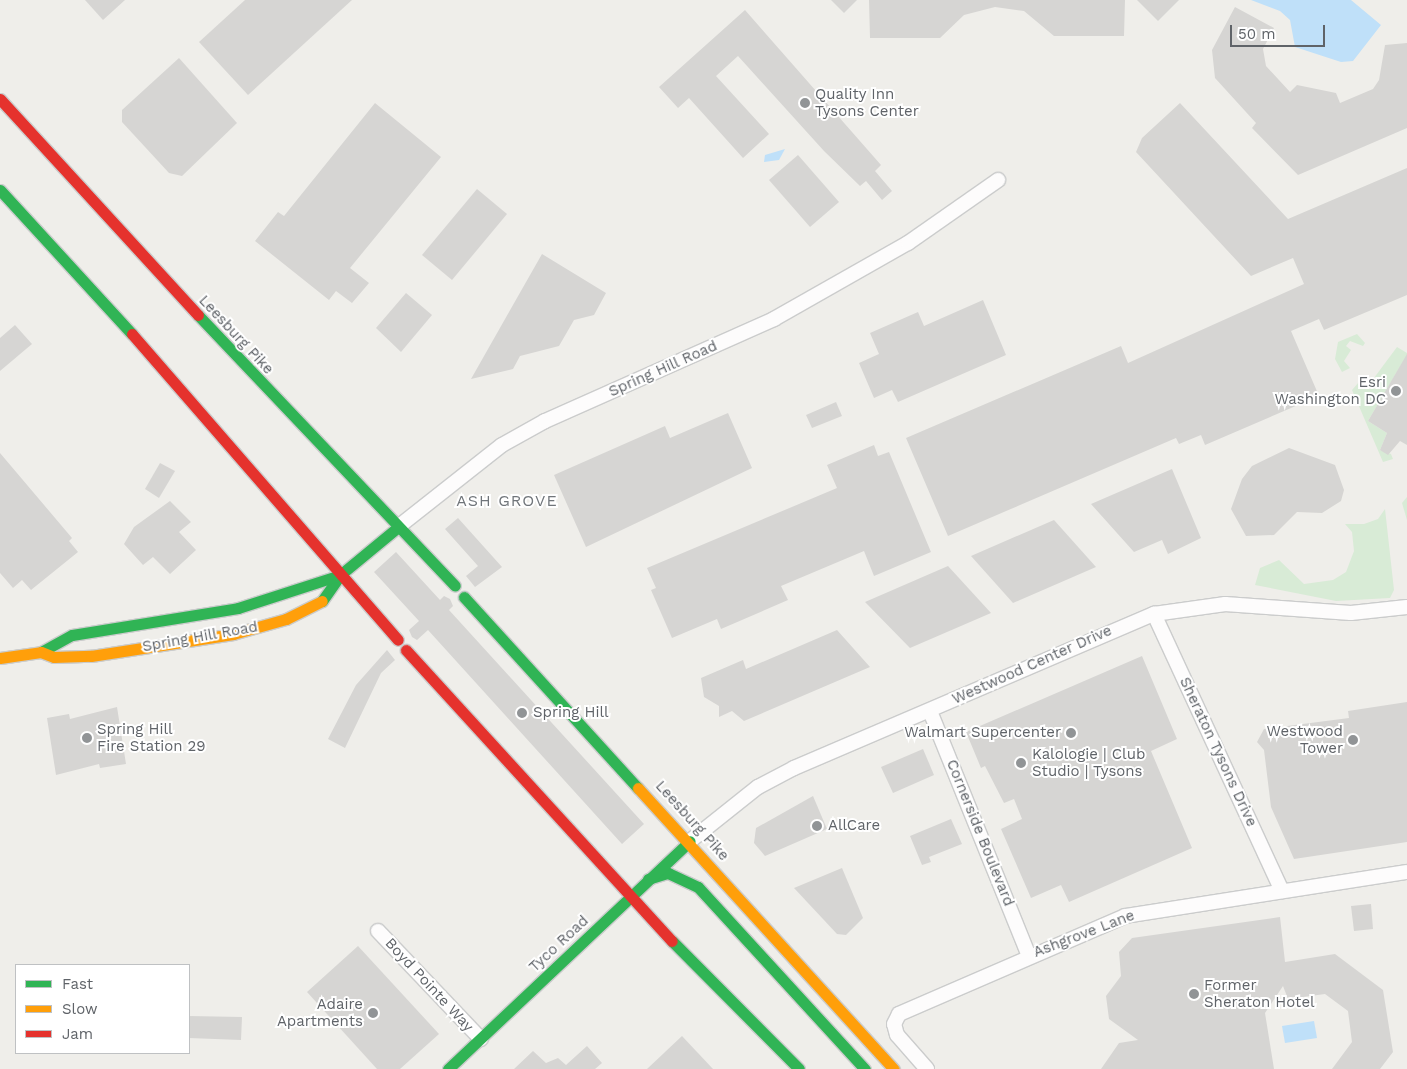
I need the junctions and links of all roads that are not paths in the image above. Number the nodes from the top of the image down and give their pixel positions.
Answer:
1 (0, 99) edge
2 (998, 180) dead end
3 (0, 190) edge
4 (398, 527) junction
5 (340, 575) junction
6 (454, 586) dead end
7 (464, 596) dead end
8 (1407, 607) edge
9 (1154, 614) junction
10 (398, 640) dead end
11 (406, 650) dead end
12 (41, 652) junction
13 (0, 658) edge
14 (930, 710) junction
15 (690, 841) junction
16 (1407, 872) edge
17 (648, 879) junction
18 (1282, 891) junction
19 (630, 897) junction
20 (378, 931) dead end
21 (1029, 956) junction
22 (481, 1039) junction
23 (448, 1069) edge
24 (799, 1069) edge
25 (865, 1069) edge
26 (894, 1069) edge
27 (927, 1069) edge

1 - 4 main road, Leesburg Pike
2 - 4 street, Spring Hill Road
3 - 5 main road
4 - 5 main road, Spring Hill Road
4 - 6 main road, Leesburg Pike
5 - 10 main road
5 - 12 main road, Spring Hill Road
5 - 12 main road, Spring Hill Road
7 - 15 main road, Leesburg Pike
8 - 9 street, Westwood Center Drive
9 - 14 street, Westwood Center Drive
9 - 18 street, Sheraton Tysons Drive
11 - 19 main road
12 - 13 main road, Spring Hill Road
14 - 15 street, Westwood Center Drive
14 - 21 street, Cornerside Boulevard
15 - 17 main road, Tyco Road
15 - 26 main road, Leesburg Pike
16 - 18 street, Ashgrove Lane
17 - 19 main road, Tyco Road
17 - 25 main road
18 - 21 street, Ashgrove Lane
19 - 22 main road, Tyco Road
19 - 24 main road
20 - 22 street, Boyd Pointe Way
21 - 27 street, Ashgrove Lane
22 - 23 main road, Tyco Road

